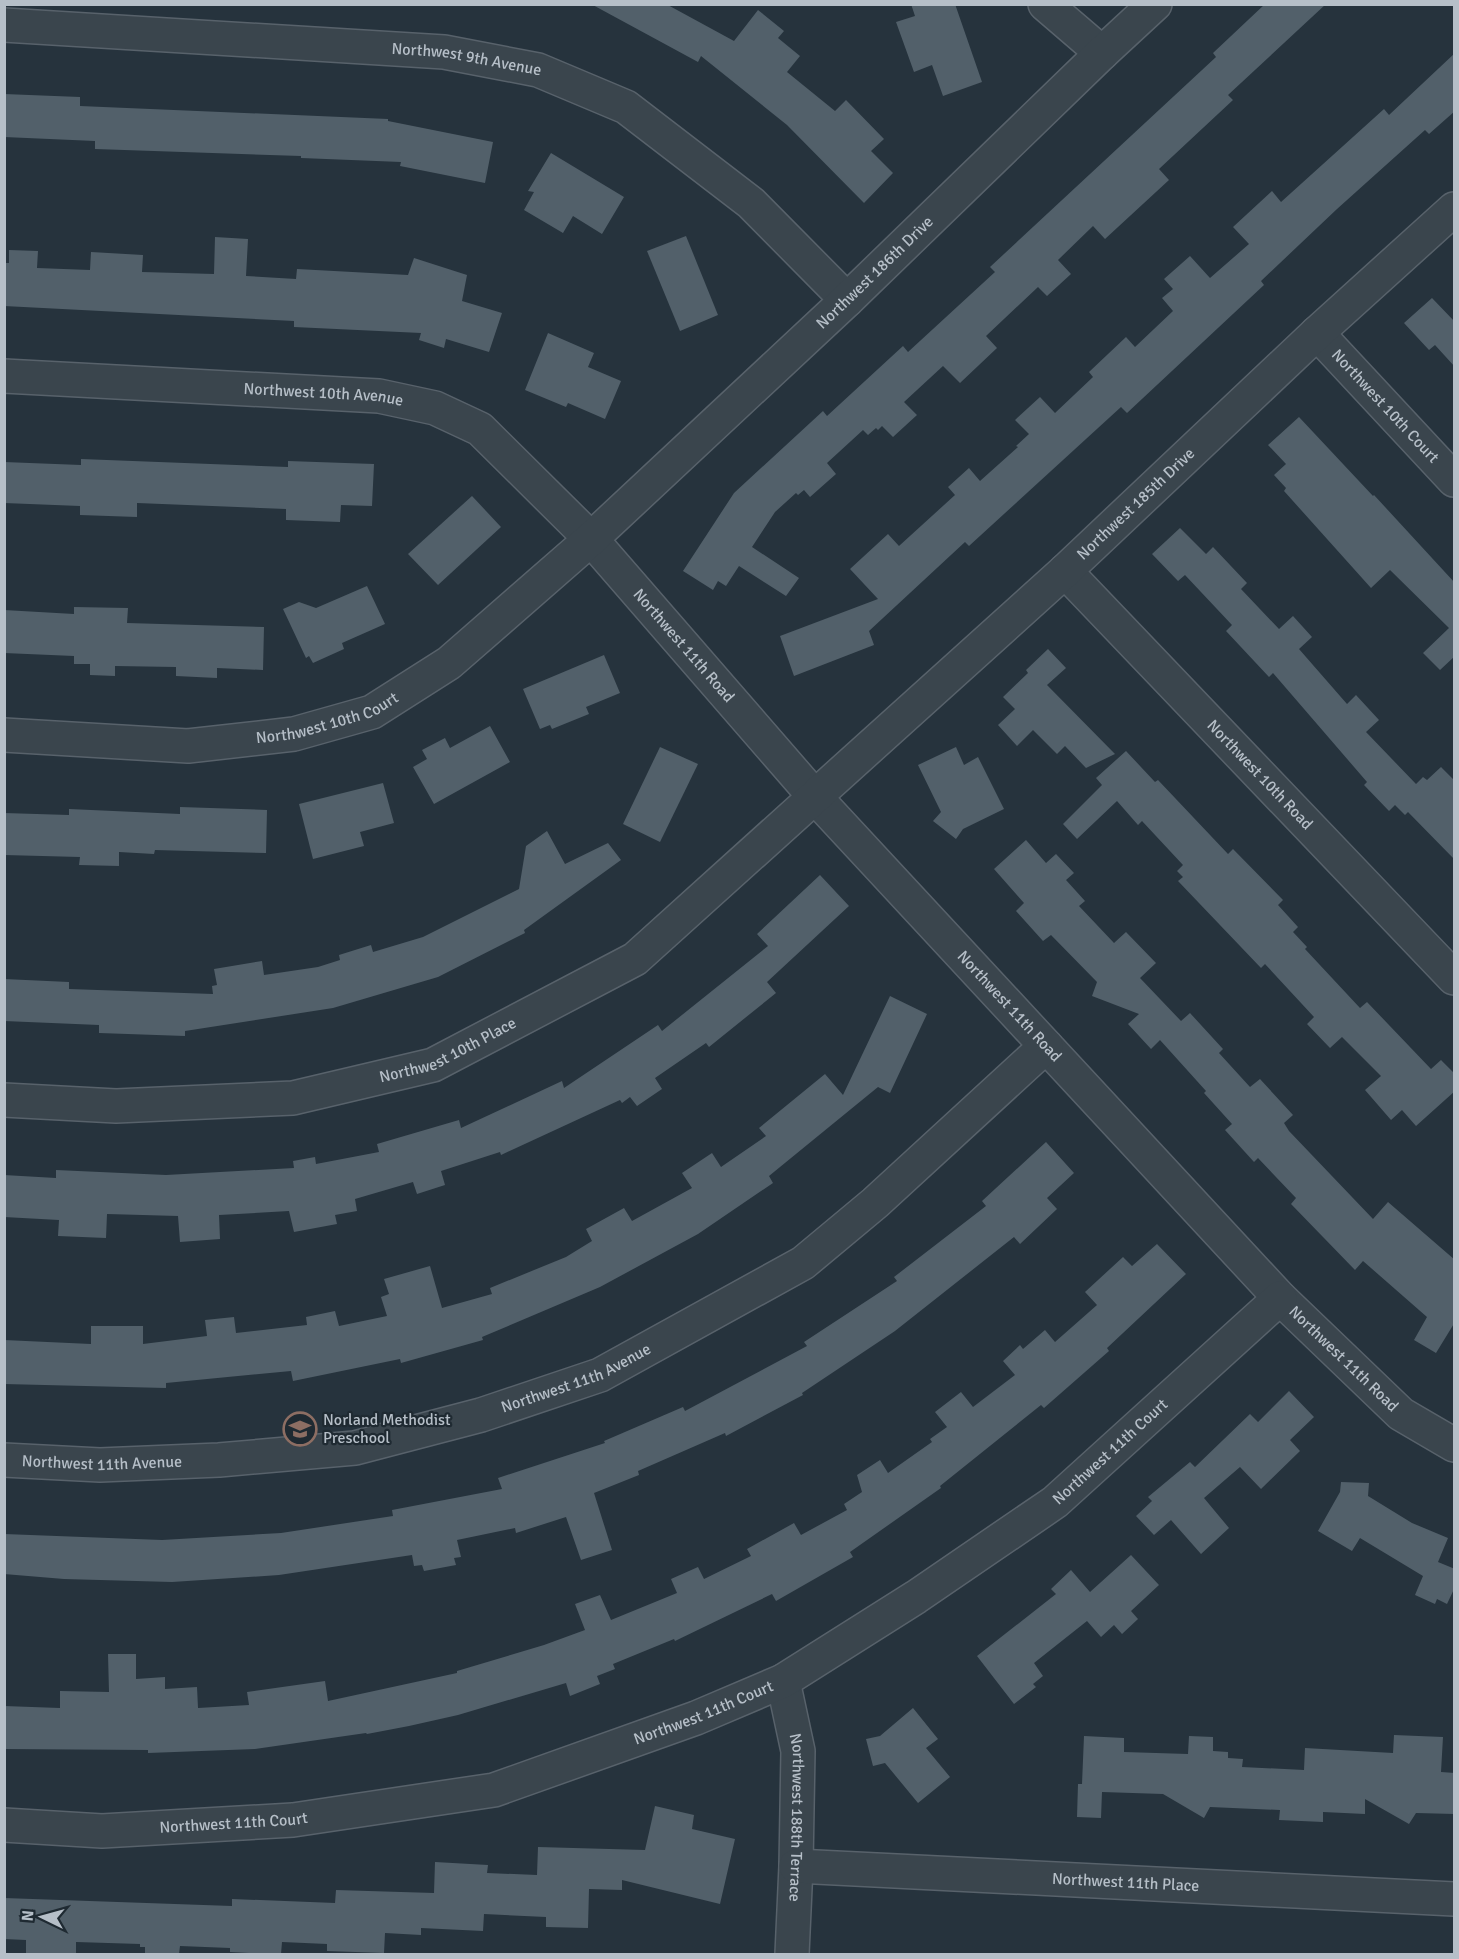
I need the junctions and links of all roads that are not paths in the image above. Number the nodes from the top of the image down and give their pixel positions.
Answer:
1 (1045, 4) edge
2 (1155, 4) edge
3 (4, 25) edge
4 (1101, 53) junction
5 (1455, 209) edge
6 (847, 300) junction
7 (1317, 333) junction
8 (4, 376) edge
9 (1455, 480) edge
10 (591, 538) junction
11 (1065, 571) junction
12 (4, 735) edge
13 (815, 797) junction
14 (1455, 978) edge
15 (1046, 1046) junction
16 (4, 1100) edge
17 (1280, 1298) junction
18 (1455, 1445) edge
19 (4, 1460) edge
20 (783, 1681) junction
21 (4, 1825) edge
22 (796, 1866) junction
23 (1455, 1899) edge
24 (792, 1954) edge

1 - 4 street
2 - 4 street, Northwest 186th Drive
3 - 6 street, Northwest 9th Avenue
4 - 6 street, Northwest 186th Drive
5 - 7 street, Northwest 185th Drive
6 - 10 street, Northwest 186th Drive
7 - 9 street, Northwest 10th Court
7 - 11 street, Northwest 185th Drive
8 - 10 street, Northwest 10th Avenue
10 - 12 street, Northwest 10th Court
10 - 13 street, Northwest 11th Road
11 - 13 street, Northwest 185th Drive
11 - 14 street, Northwest 10th Road
13 - 15 street, Northwest 11th Road
13 - 16 street, Northwest 10th Place
15 - 17 street, Northwest 11th Road
15 - 19 street, Northwest 11th Avenue
17 - 18 street, Northwest 11th Road
17 - 20 street, Northwest 11th Court
20 - 21 street, Northwest 11th Court
20 - 22 street, Northwest 188th Terrace
22 - 23 street, Northwest 11th Place
22 - 24 street, Northwest 188th Terrace

